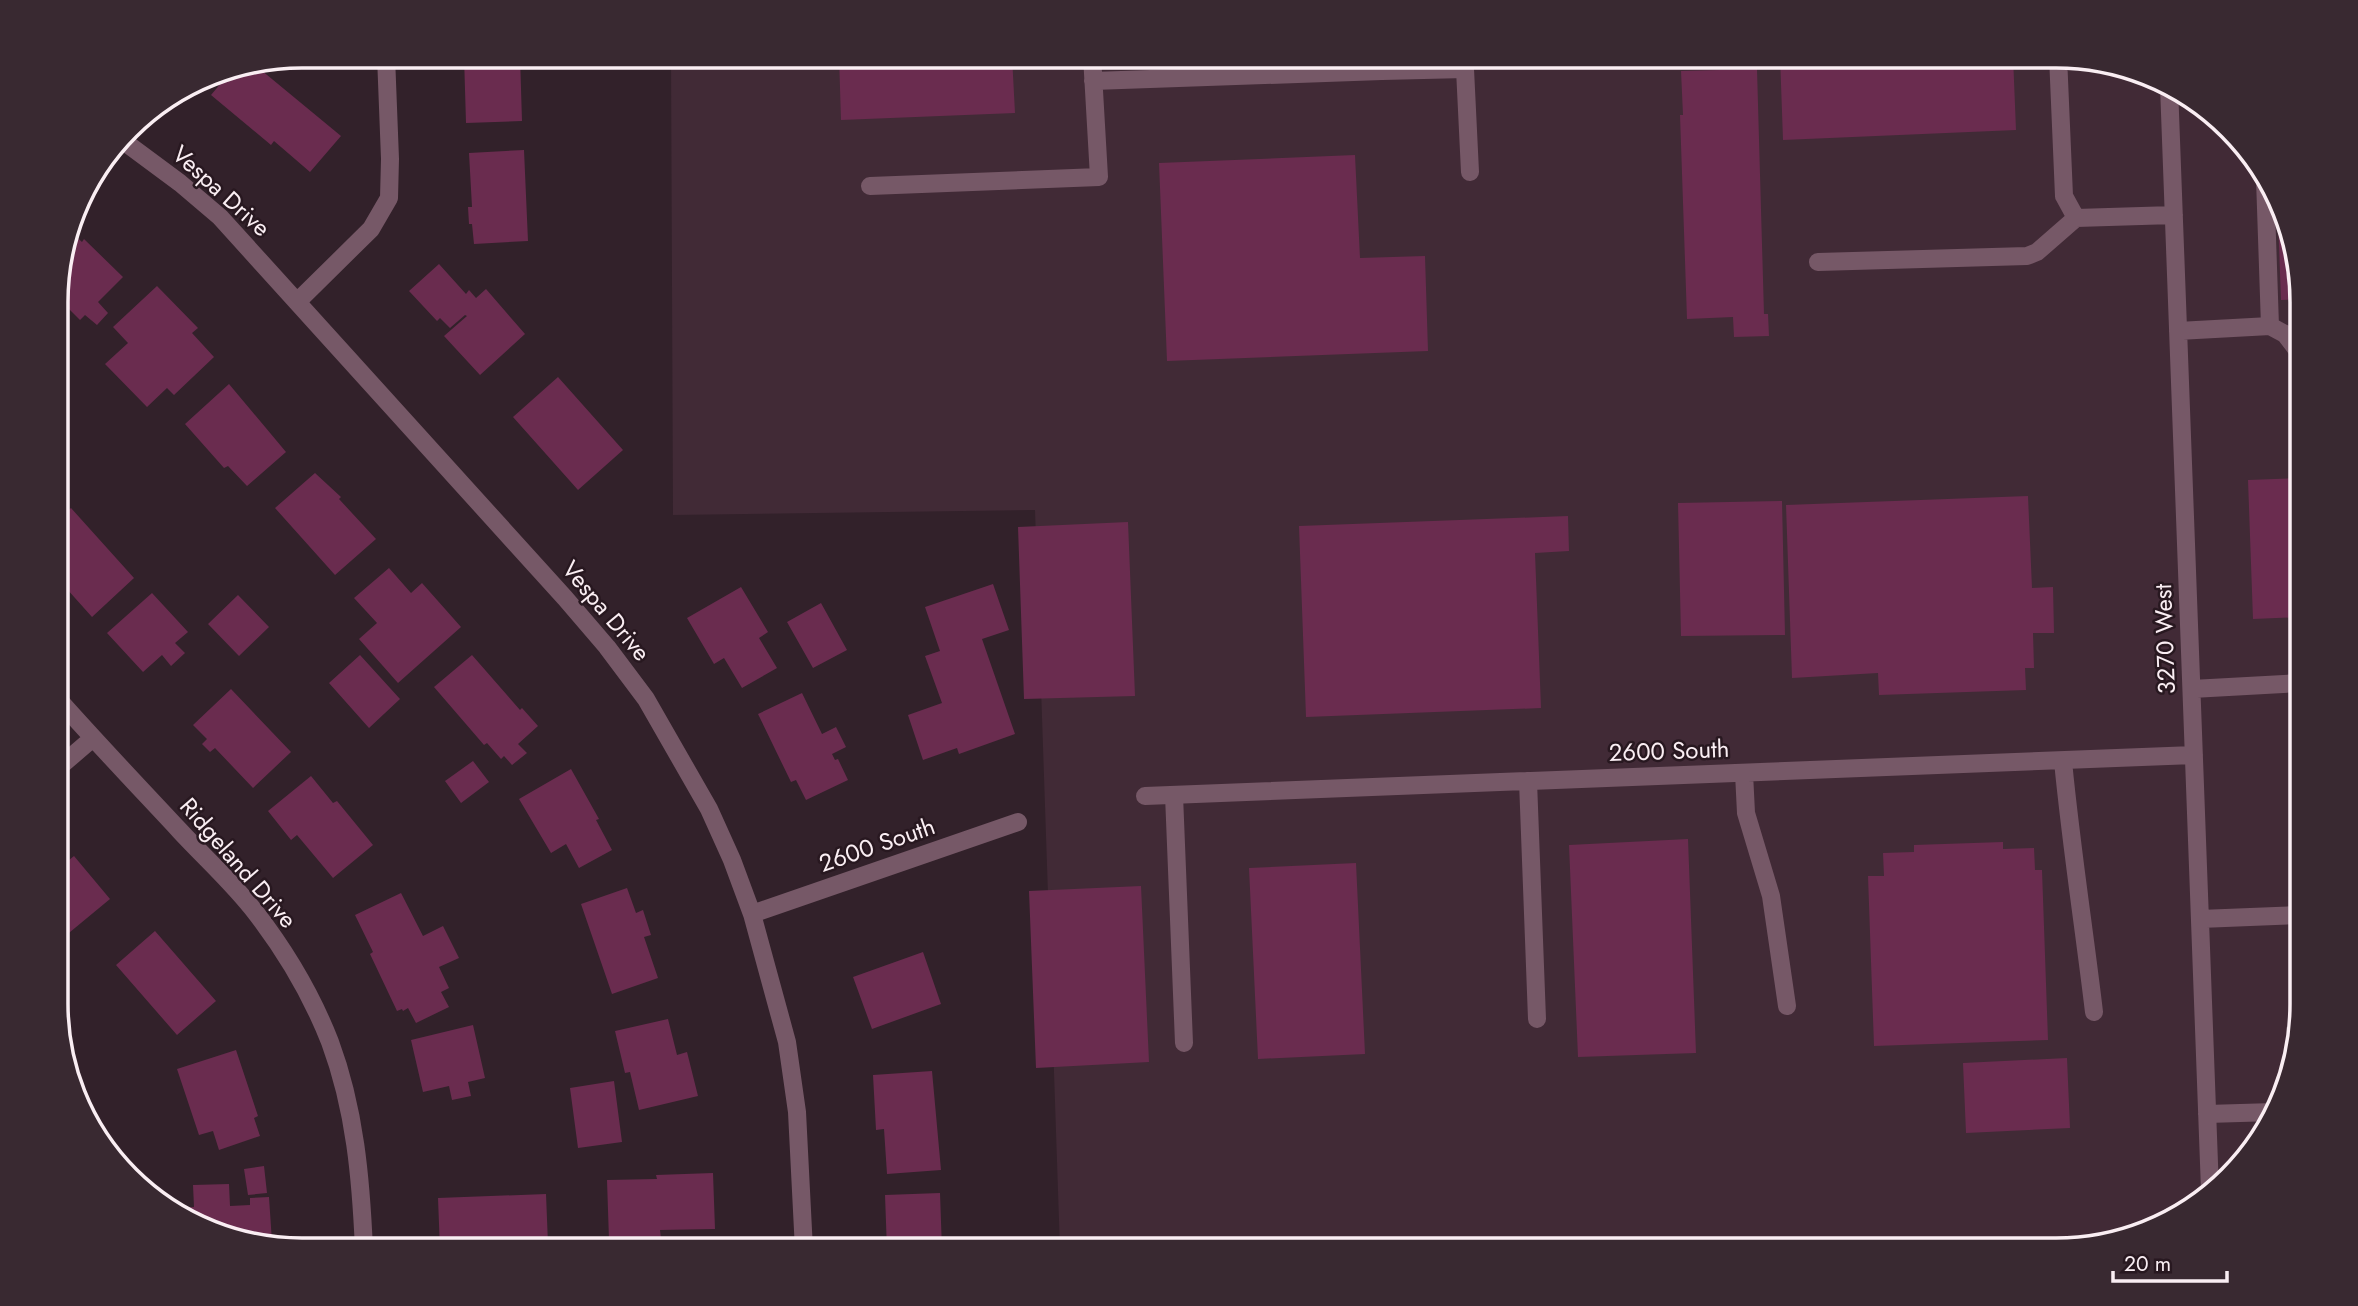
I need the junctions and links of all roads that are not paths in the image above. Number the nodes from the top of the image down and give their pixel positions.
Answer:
1 (386, 68) edge
2 (1092, 68) edge
3 (1301, 68) edge
4 (1451, 68) edge
5 (2059, 68) edge
6 (1093, 81) junction
7 (2169, 98) edge
8 (128, 146) edge
9 (1471, 173) dead end
10 (870, 186) dead end
11 (2266, 198) edge
12 (2174, 215) junction
13 (2076, 218) junction
14 (1818, 262) dead end
15 (298, 302) junction
16 (2270, 326) junction
17 (2178, 331) junction
18 (2290, 340) edge
19 (2290, 684) edge
20 (2192, 689) junction
21 (68, 711) edge
22 (93, 738) junction
23 (2194, 755) junction
24 (68, 759) edge
25 (2063, 761) junction
26 (1744, 773) junction
27 (1528, 781) junction
28 (1174, 795) junction
29 (1145, 796) dead end
30 (1018, 822) dead end
31 (752, 914) junction
32 (2290, 915) edge
33 (2200, 919) junction
34 (1787, 1006) dead end
35 (2094, 1012) dead end
36 (1537, 1019) dead end
37 (1184, 1043) dead end
38 (2263, 1112) edge
39 (2207, 1114) junction
40 (2210, 1180) edge
41 (363, 1238) edge
42 (803, 1238) edge

1 - 15 street
2 - 6 street
3 - 6 street
4 - 9 street
5 - 13 street
6 - 10 street
7 - 12 street, 3270 West
8 - 15 street, Vespa Drive
11 - 16 street
12 - 13 street
12 - 17 street, 3270 West
13 - 14 street
15 - 31 street, Vespa Drive
16 - 17 street
16 - 18 street
17 - 20 street, 3270 West
19 - 20 street
20 - 23 street, 3270 West
21 - 22 street, Ridgeland Drive
22 - 24 street
22 - 41 street, Ridgeland Drive
23 - 25 street, 2600 South
23 - 33 street, 3270 West
25 - 26 street, 2600 South
25 - 35 street
26 - 27 street, 2600 South
26 - 34 street
27 - 28 street, 2600 South
27 - 36 street
28 - 29 street, 2600 South
28 - 37 street
30 - 31 street, 2600 South
31 - 42 street, Vespa Drive
32 - 33 street
33 - 39 street, 3270 West
38 - 39 street
39 - 40 street, 3270 West

